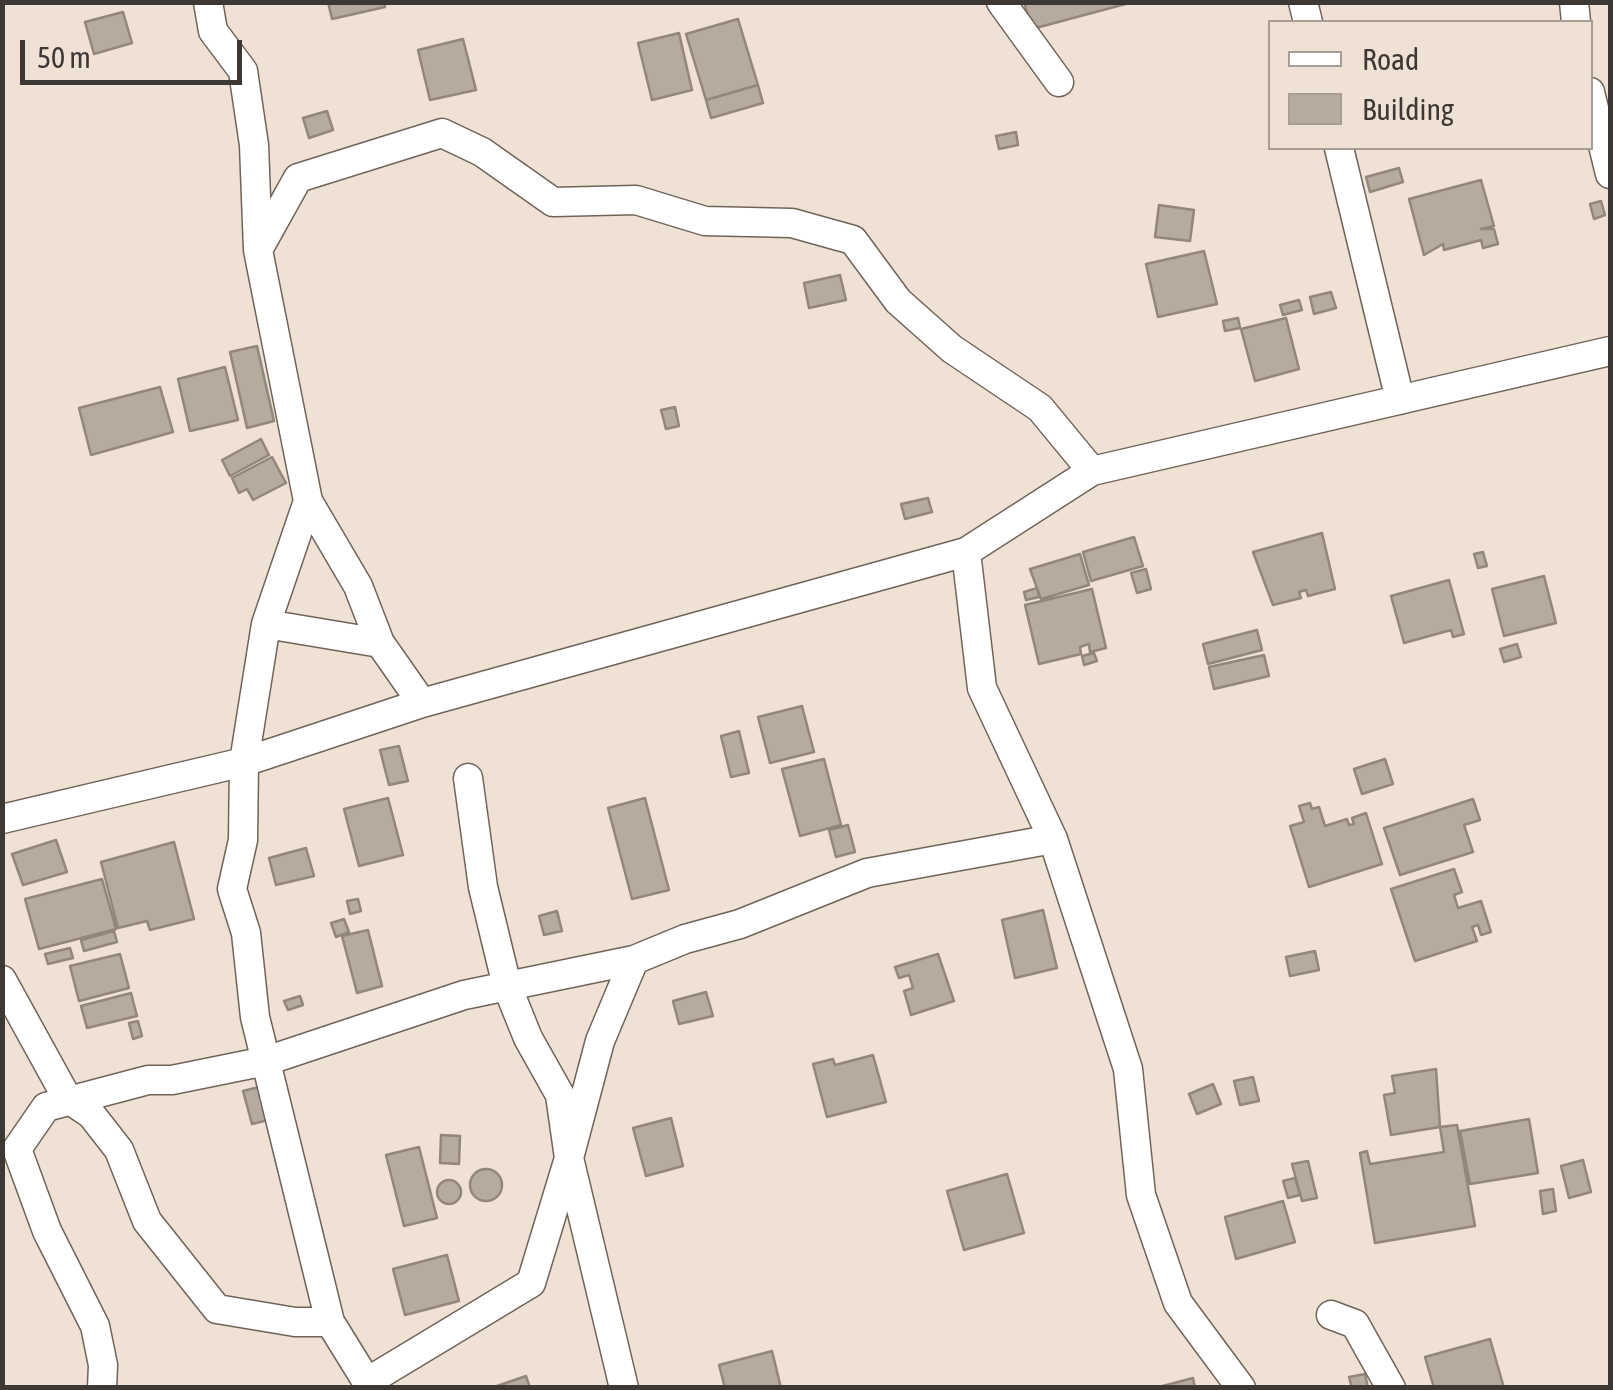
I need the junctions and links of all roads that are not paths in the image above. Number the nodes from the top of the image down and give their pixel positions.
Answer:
1 (208, 2) edge
2 (1001, 2) edge
3 (1059, 82) dead end
4 (1593, 104) edge
5 (1339, 150) edge
6 (1610, 174) edge
7 (258, 250) junction
8 (1610, 352) edge
9 (1400, 400) junction
10 (1092, 472) junction
11 (308, 501) junction
12 (966, 552) junction
13 (266, 624) junction
14 (380, 643) junction
15 (422, 703) junction
16 (244, 762) junction
17 (468, 778) dead end
18 (2, 819) edge
19 (1053, 839) junction
20 (634, 960) junction
21 (2, 980) edge
22 (507, 986) junction
23 (266, 1061) junction
24 (67, 1098) junction
25 (570, 1158) junction
26 (1331, 1316) dead end
27 (330, 1322) junction
28 (366, 1384) edge
29 (102, 1388) edge
30 (624, 1388) edge
31 (1241, 1388) edge
32 (1390, 1388) edge

1 - 7 street
2 - 3 street
4 - 6 street
5 - 9 street
7 - 10 street
7 - 11 street
8 - 9 street
9 - 10 street
10 - 12 street
11 - 13 street
11 - 14 street
12 - 15 street
12 - 19 street
13 - 14 street
13 - 16 street
14 - 15 street
15 - 16 street
16 - 18 street
16 - 23 street
17 - 22 street
19 - 20 street
19 - 31 street
20 - 22 street
20 - 25 street
21 - 24 street
22 - 23 street
22 - 25 street
23 - 24 street
23 - 27 street
24 - 27 street
24 - 29 street
25 - 28 street
25 - 30 street
26 - 32 street
27 - 28 street

